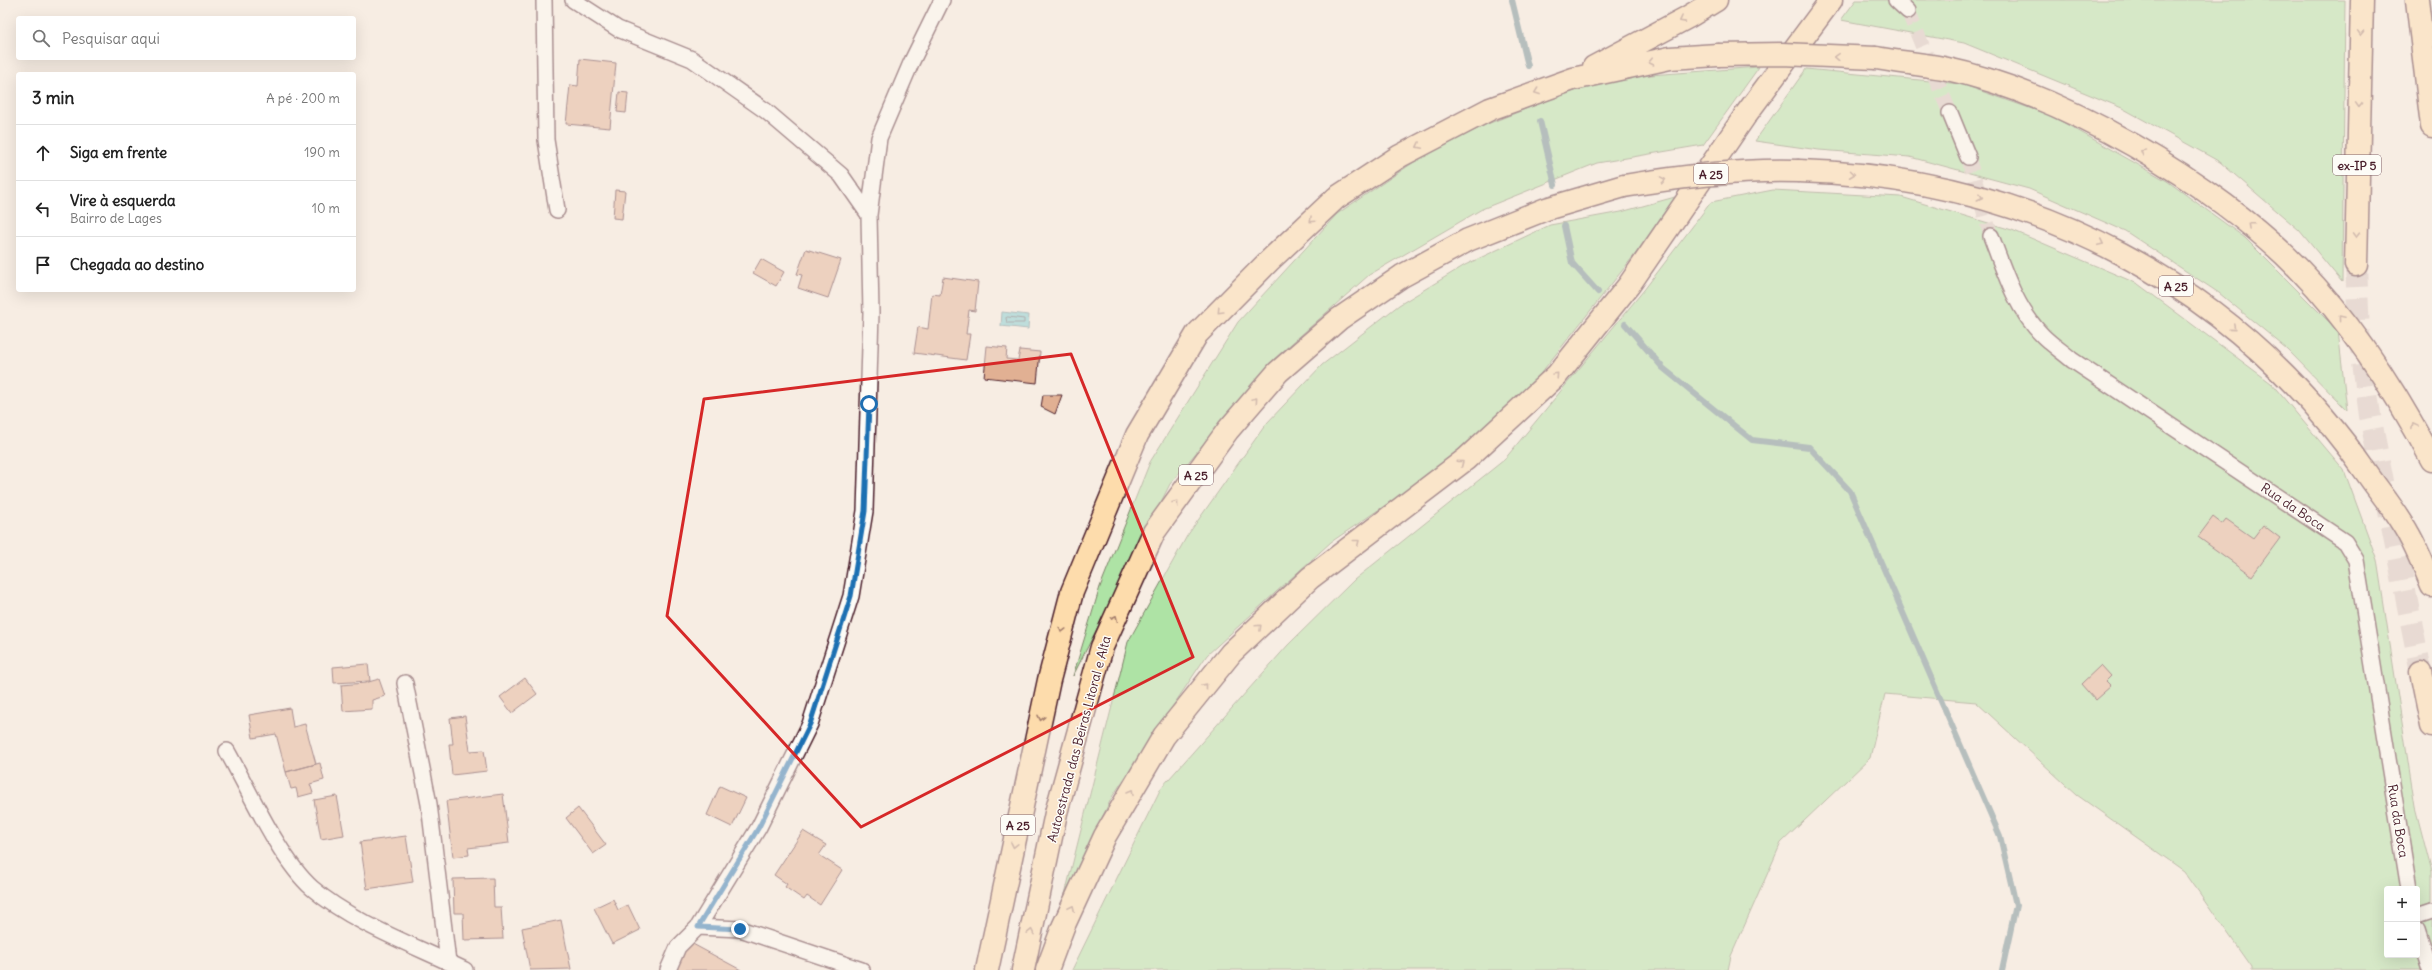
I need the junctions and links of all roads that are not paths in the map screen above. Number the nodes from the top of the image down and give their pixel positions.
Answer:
1 (544, 0) edge
2 (573, 0) edge
3 (942, 0) edge
4 (1716, 0) edge
5 (1831, 0) edge
6 (1896, 0) edge
7 (2362, 0) edge
8 (2417, 0) edge
9 (1908, 11) tunnel mouth
10 (1573, 79) junction
11 (1950, 113) tunnel mouth
12 (2432, 126) edge
13 (1968, 157) tunnel mouth
14 (557, 210) dead end
15 (869, 215) junction
16 (1991, 236) tunnel mouth
17 (2356, 265) tunnel mouth
18 (2432, 460) edge
19 (2432, 586) edge
20 (2421, 672) tunnel mouth
21 (405, 683) dead end
22 (2432, 726) edge
23 (227, 751) dead end
24 (2409, 886) edge
25 (2432, 910) edge
26 (2420, 914) edge
27 (698, 927) junction
28 (2420, 938) edge
29 (448, 962) junction
30 (464, 970) edge
31 (668, 970) edge
32 (862, 970) edge
33 (987, 970) edge
34 (1023, 970) edge
35 (1047, 970) edge
36 (2430, 970) edge

1 - 14 street
2 - 15 street
3 - 15 street
4 -> 10 highway
35 -> 5 highway
6 - 9 street
7 -> 17 highway, ex-IP 5
8 - 12 highway
18 -> 10 highway, A 25, bridge
10 -> 33 highway, A 25
11 - 13 street
15 - 27 street
16 - 24 street, Rua da Boca
34 -> 19 highway, Autoestrada das Beiras Litoral e Alta / A 25, bridge
20 - 22 highway
21 - 29 street
23 - 29 street
25 - 26 street
27 - 31 street
27 - 32 street
28 - 36 street
29 - 30 street

